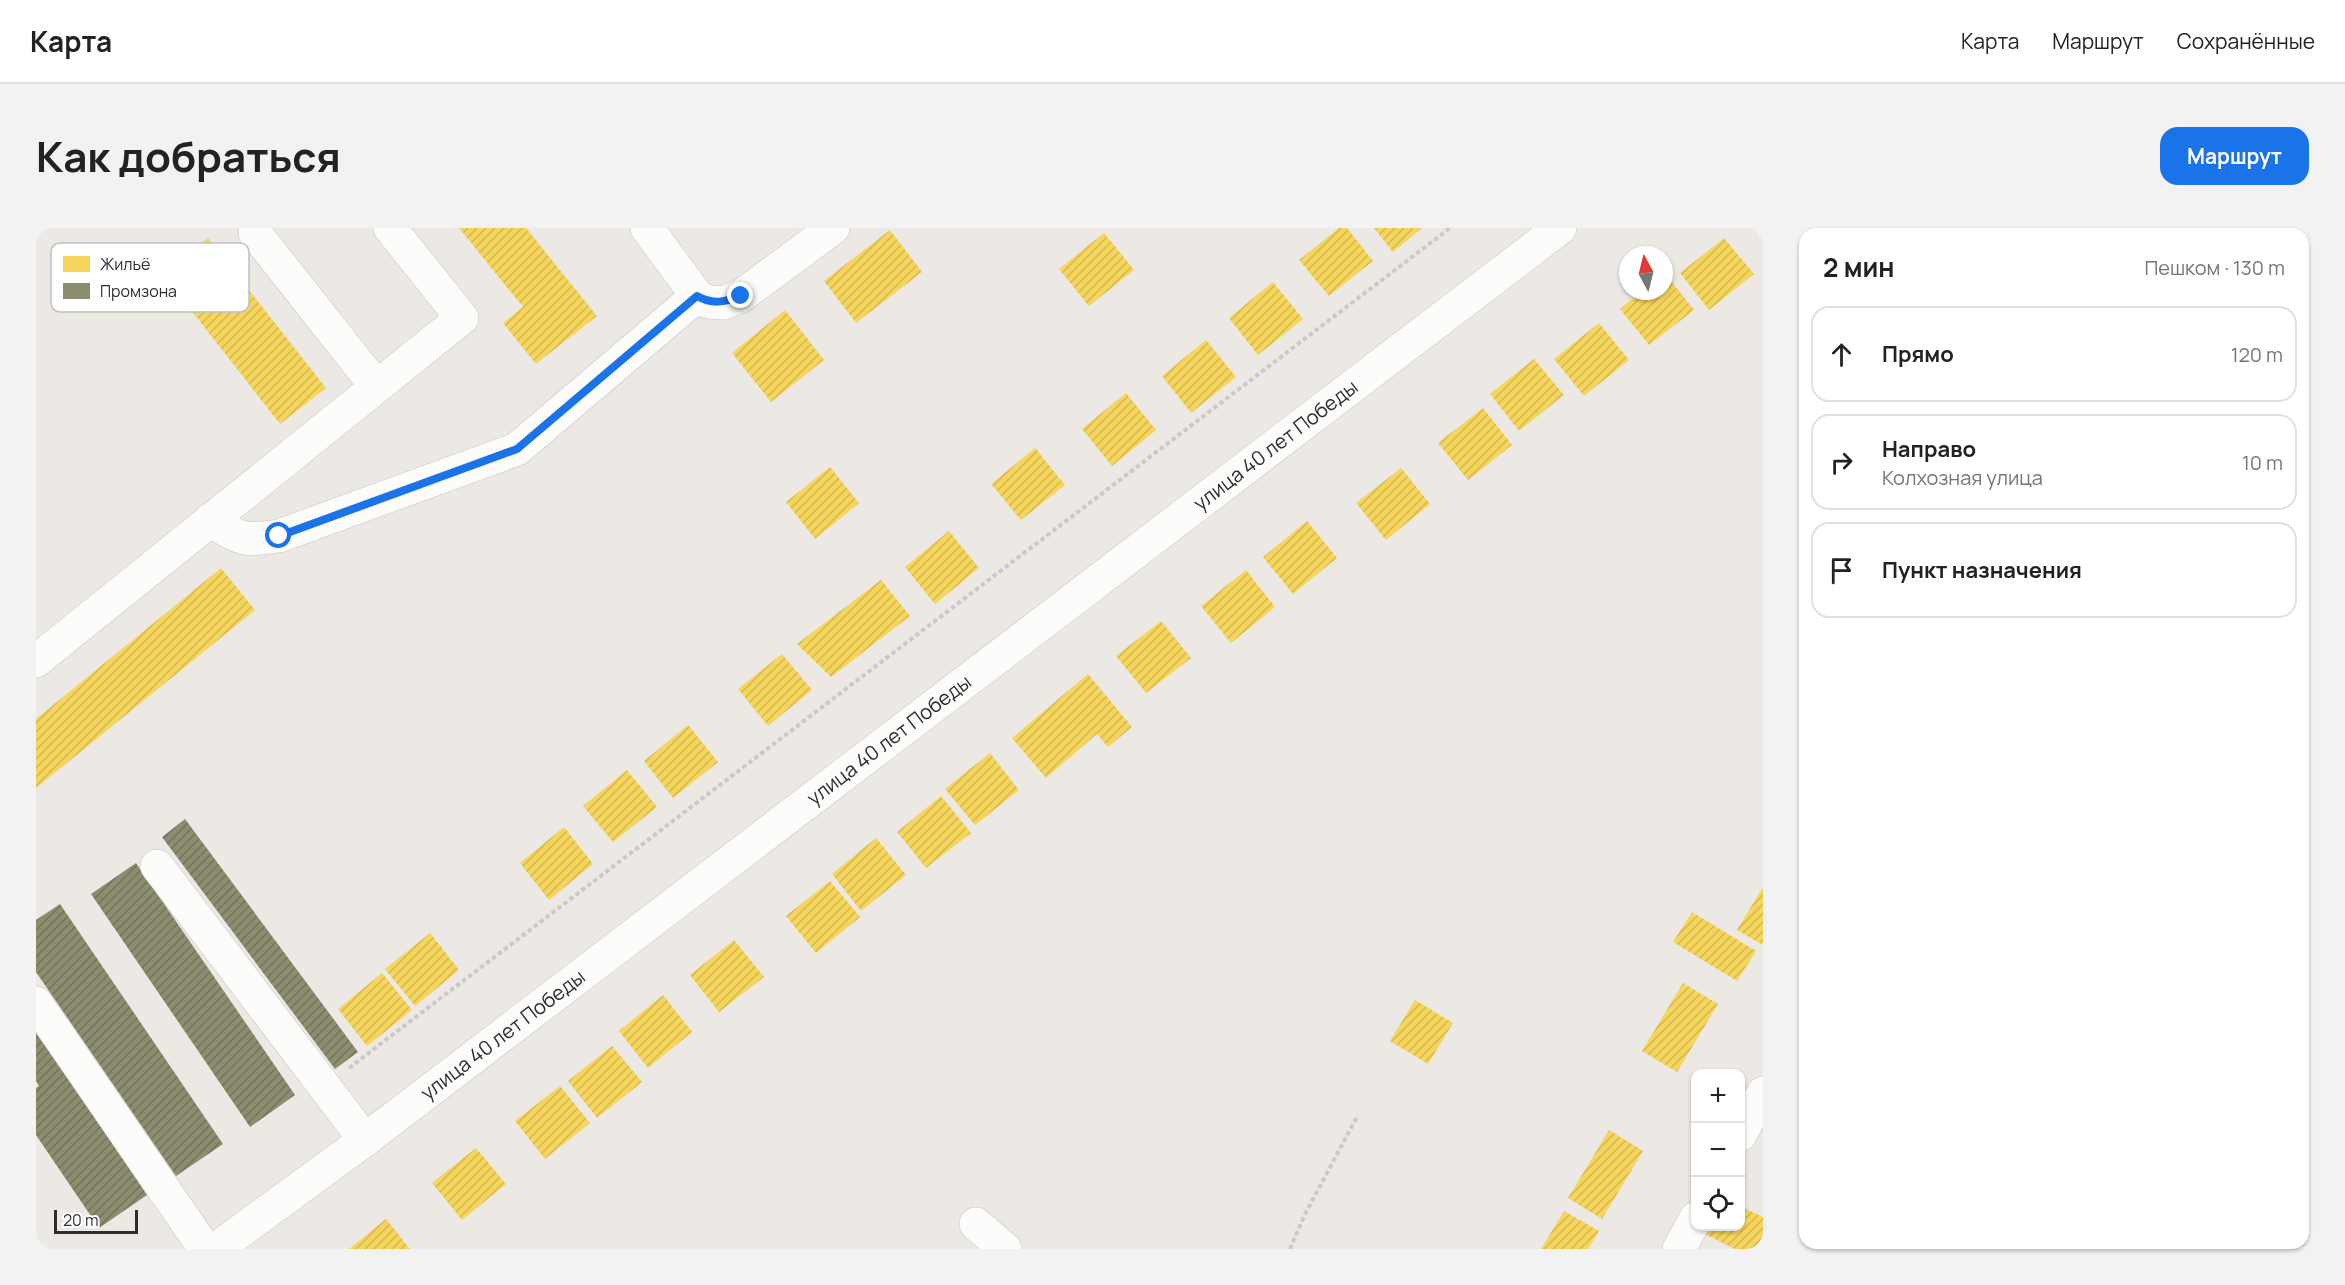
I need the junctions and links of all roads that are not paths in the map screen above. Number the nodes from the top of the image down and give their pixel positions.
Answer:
1 (390, 228) edge
2 (646, 228) edge
3 (833, 228) edge
4 (1560, 228) edge
5 (255, 233) dead end
6 (697, 296) junction
7 (376, 386) junction
8 (210, 520) junction
9 (36, 661) edge
10 (157, 866) dead end
11 (36, 1003) edge
12 (1763, 1094) edge
13 (1745, 1126) edge
14 (365, 1140) junction
15 (976, 1224) dead end
16 (1691, 1226) edge
17 (205, 1249) edge
18 (216, 1249) edge
19 (1005, 1249) edge
20 (1679, 1249) edge

1 - 7 street
2 - 6 street
3 - 6 street
4 - 14 street, улица 40 лет Победы
5 - 7 street
6 - 8 street
7 - 8 street
8 - 9 street
10 - 14 street
11 - 17 street
12 - 13 street
14 - 18 street, улица 40 лет Победы
15 - 19 street
16 - 20 street

